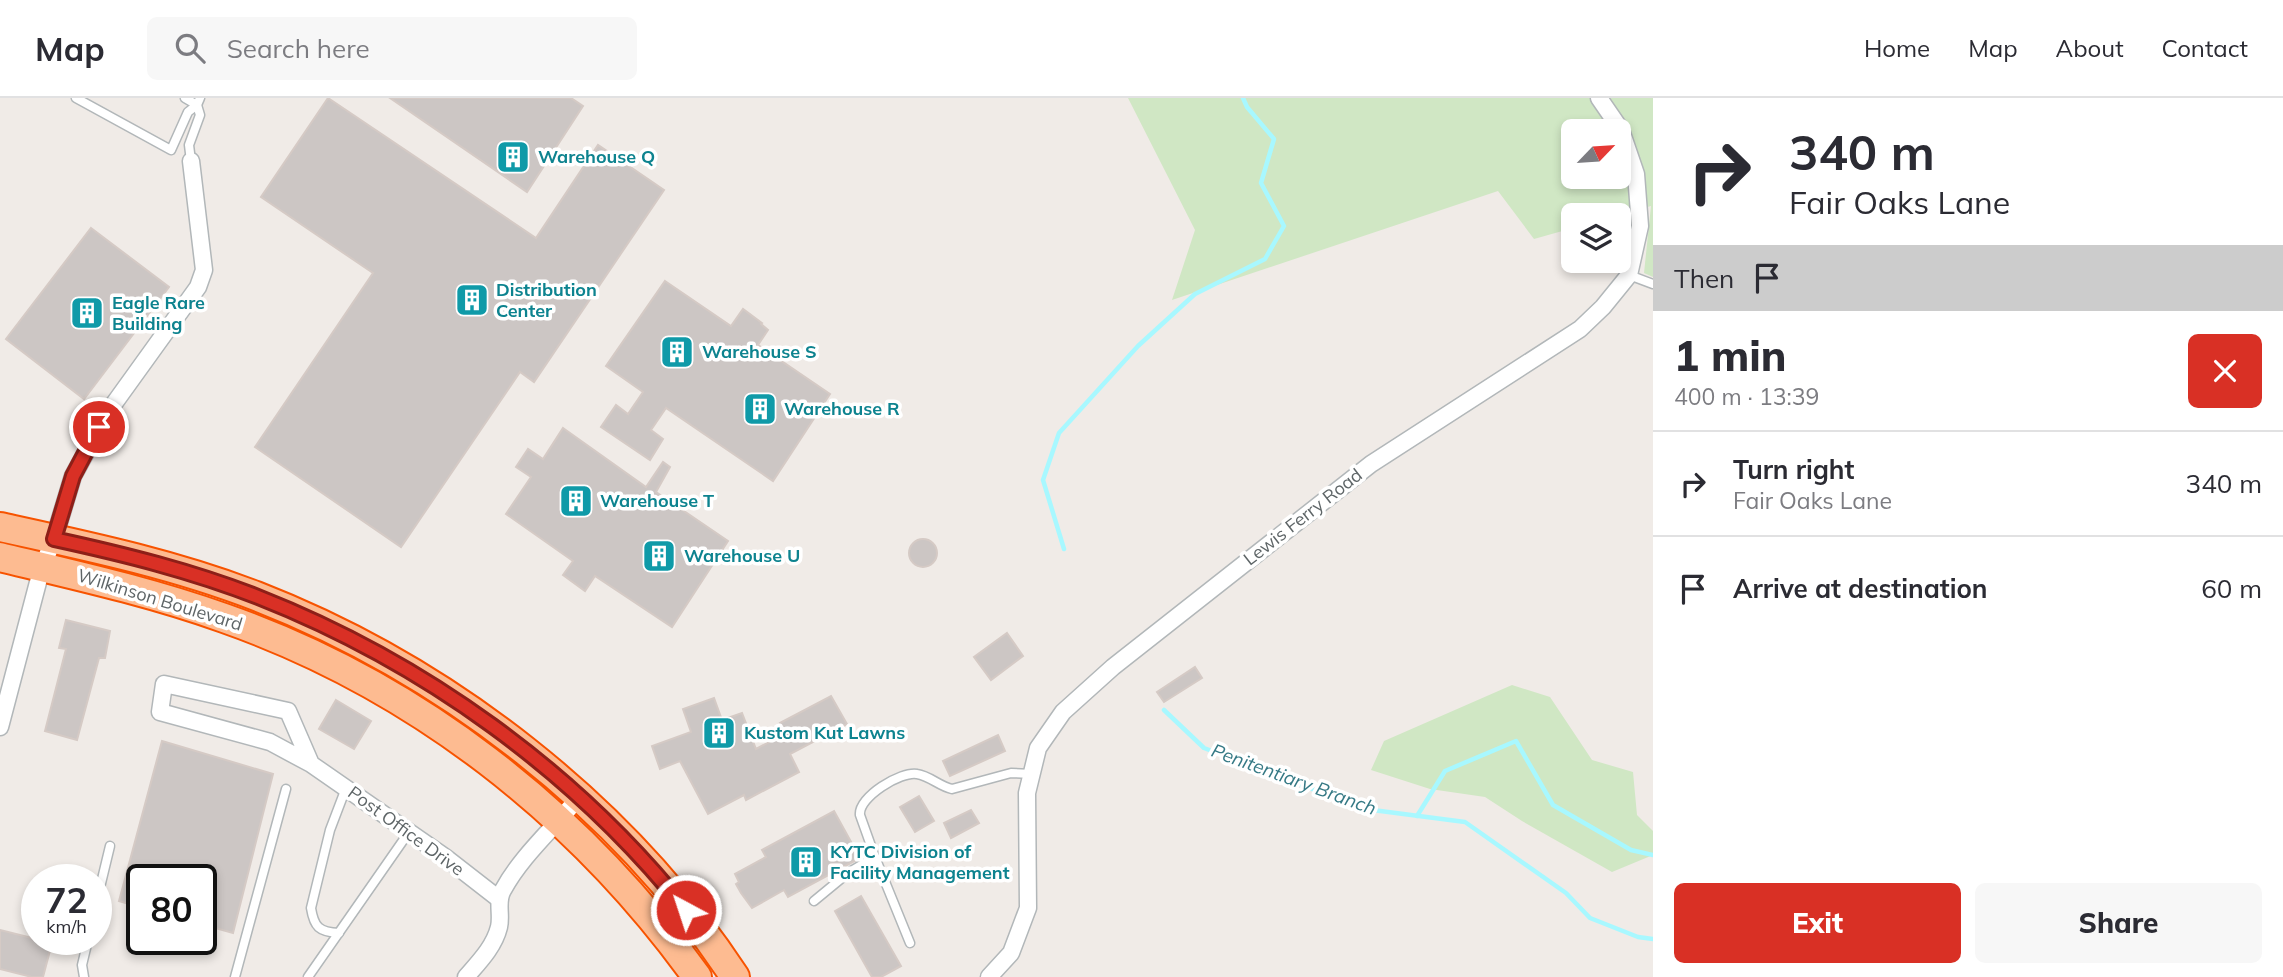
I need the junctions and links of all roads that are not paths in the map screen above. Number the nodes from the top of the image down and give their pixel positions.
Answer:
1 (76, 98) edge
2 (185, 98) edge
3 (1599, 98) edge
4 (199, 102) edge
5 (191, 161) joint
6 (1629, 275) junction
7 (1653, 284) edge
8 (0, 527) edge
9 (54, 539) junction
10 (0, 557) edge
11 (41, 567) junction
12 (5, 690) edge
13 (0, 727) edge
14 (311, 764) junction
15 (1032, 774) junction
16 (346, 788) junction
17 (286, 789) dead end
18 (579, 797) junction
19 (559, 821) junction
20 (409, 832) junction
21 (110, 846) dead end
22 (875, 857) junction
23 (106, 864) edge
24 (499, 899) junction
25 (814, 901) dead end
26 (339, 933) junction
27 (911, 943) dead end
28 (84, 955) edge
29 (84, 977) edge
30 (235, 977) edge
31 (308, 977) edge
32 (466, 977) edge
33 (697, 977) edge
34 (735, 977) edge
35 (989, 977) edge

1 - 4 lane
2 - 4 lane
3 - 6 street, Lewis Ferry Road
4 - 5 lane
5 - 9 street
6 - 7 lane
6 - 15 street, Lewis Ferry Road
8 - 9 highway, Wilkinson Boulevard
9 - 11 street
9 - 18 highway, Wilkinson Boulevard
10 - 11 highway, Wilkinson Boulevard
11 - 12 street
11 - 19 highway, Wilkinson Boulevard
12 - 13 street
14 - 14 street, Post Office Drive
14 - 16 street, Post Office Drive
15 - 22 lane
15 - 35 street, Lewis Ferry Road
16 - 20 street, Post Office Drive
16 - 26 lane
17 - 30 lane
18 - 19 street
18 - 34 highway, Wilkinson Boulevard
19 - 24 street
19 - 33 highway, Wilkinson Boulevard
20 - 24 street, Post Office Drive
20 - 26 lane
21 - 23 lane
22 - 25 lane
22 - 27 lane
24 - 32 street
26 - 31 lane
28 - 29 lane

